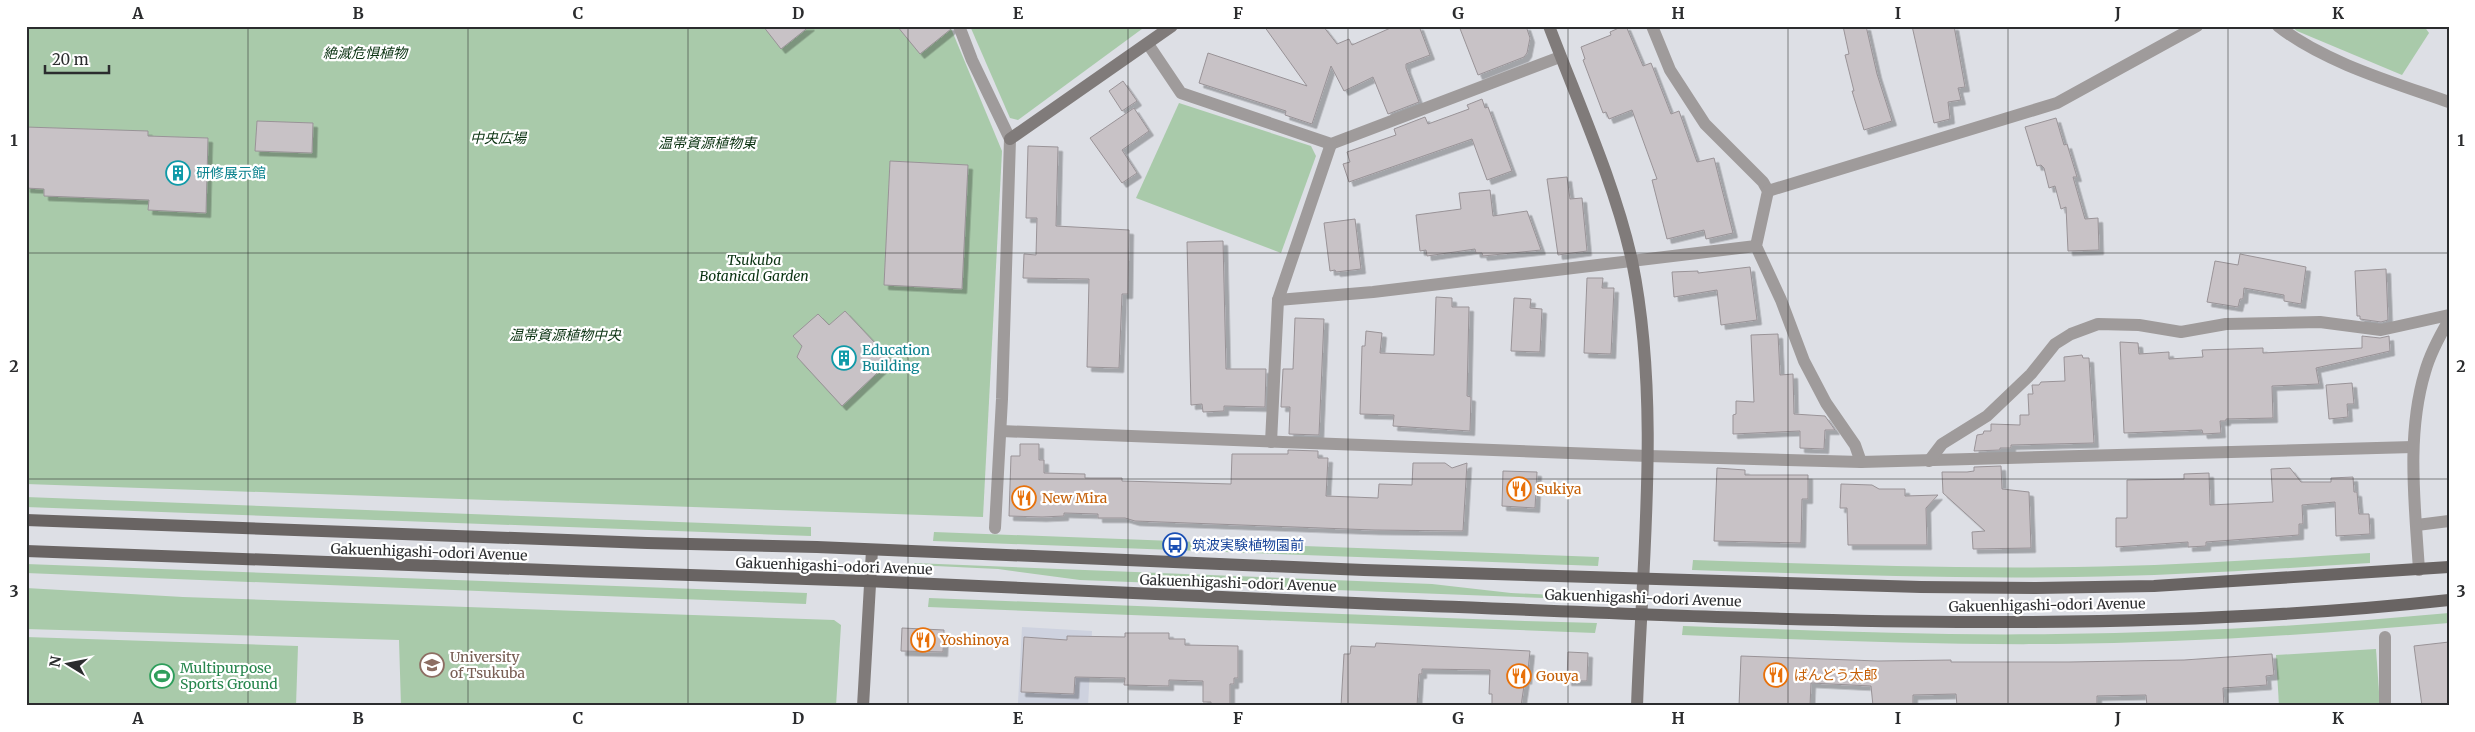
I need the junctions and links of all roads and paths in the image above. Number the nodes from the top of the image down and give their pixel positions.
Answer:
1 (959, 26) edge
2 (1172, 26) edge
3 (1549, 26) edge
4 (1652, 26) edge
5 (2197, 26) edge
6 (2278, 26) edge
7 (1148, 44) junction
8 (1560, 57) junction
9 (2449, 102) edge
10 (1010, 139) junction
11 (1331, 144) junction
12 (1768, 191) junction
13 (1756, 246) junction
14 (1632, 261) junction
15 (1278, 300) junction
16 (2449, 315) edge
17 (2449, 320) edge
18 (1000, 432) junction
19 (1271, 442) junction
20 (2413, 447) junction
21 (1648, 456) junction
22 (1929, 460) junction
23 (1861, 462) junction
24 (26, 520) edge
25 (2449, 521) edge
26 (2417, 525) junction
27 (995, 528) dead end
28 (872, 550) junction
29 (26, 551) edge
30 (2449, 567) edge
31 (2419, 570) junction
32 (1642, 577) junction
33 (870, 582) junction
34 (2449, 600) edge
35 (1640, 613) junction
36 (2384, 637) dead end
37 (863, 706) edge
38 (1637, 706) edge
39 (2386, 706) edge

1 - 10 street
2 - 7 street
3 - 8 street
4 - 12 street
5 - 12 street
6 - 9 street
7 - 10 street
7 - 11 street
8 - 11 street
8 - 14 street
10 - 18 street
11 - 15 street
12 - 13 street
13 - 14 street
13 - 23 street
14 - 15 street
14 - 21 street
15 - 19 street
16 - 22 street
17 - 20 street
18 - 19 street
18 - 27 street
19 - 21 street
20 - 22 street
20 - 26 street
21 - 23 street
21 - 32 street
22 - 23 street
24 - 28 main road, Gakuenhigashi-odori Avenue
25 - 26 street
26 - 31 street
28 - 32 main road, Gakuenhigashi-odori Avenue
28 - 33 street
29 - 33 main road, Gakuenhigashi-odori Avenue
30 - 31 main road, Gakuenhigashi-odori Avenue
31 - 32 main road, Gakuenhigashi-odori Avenue
32 - 35 street
33 - 35 main road, Gakuenhigashi-odori Avenue
33 - 37 street
34 - 35 main road, Gakuenhigashi-odori Avenue
35 - 38 street
36 - 39 street

